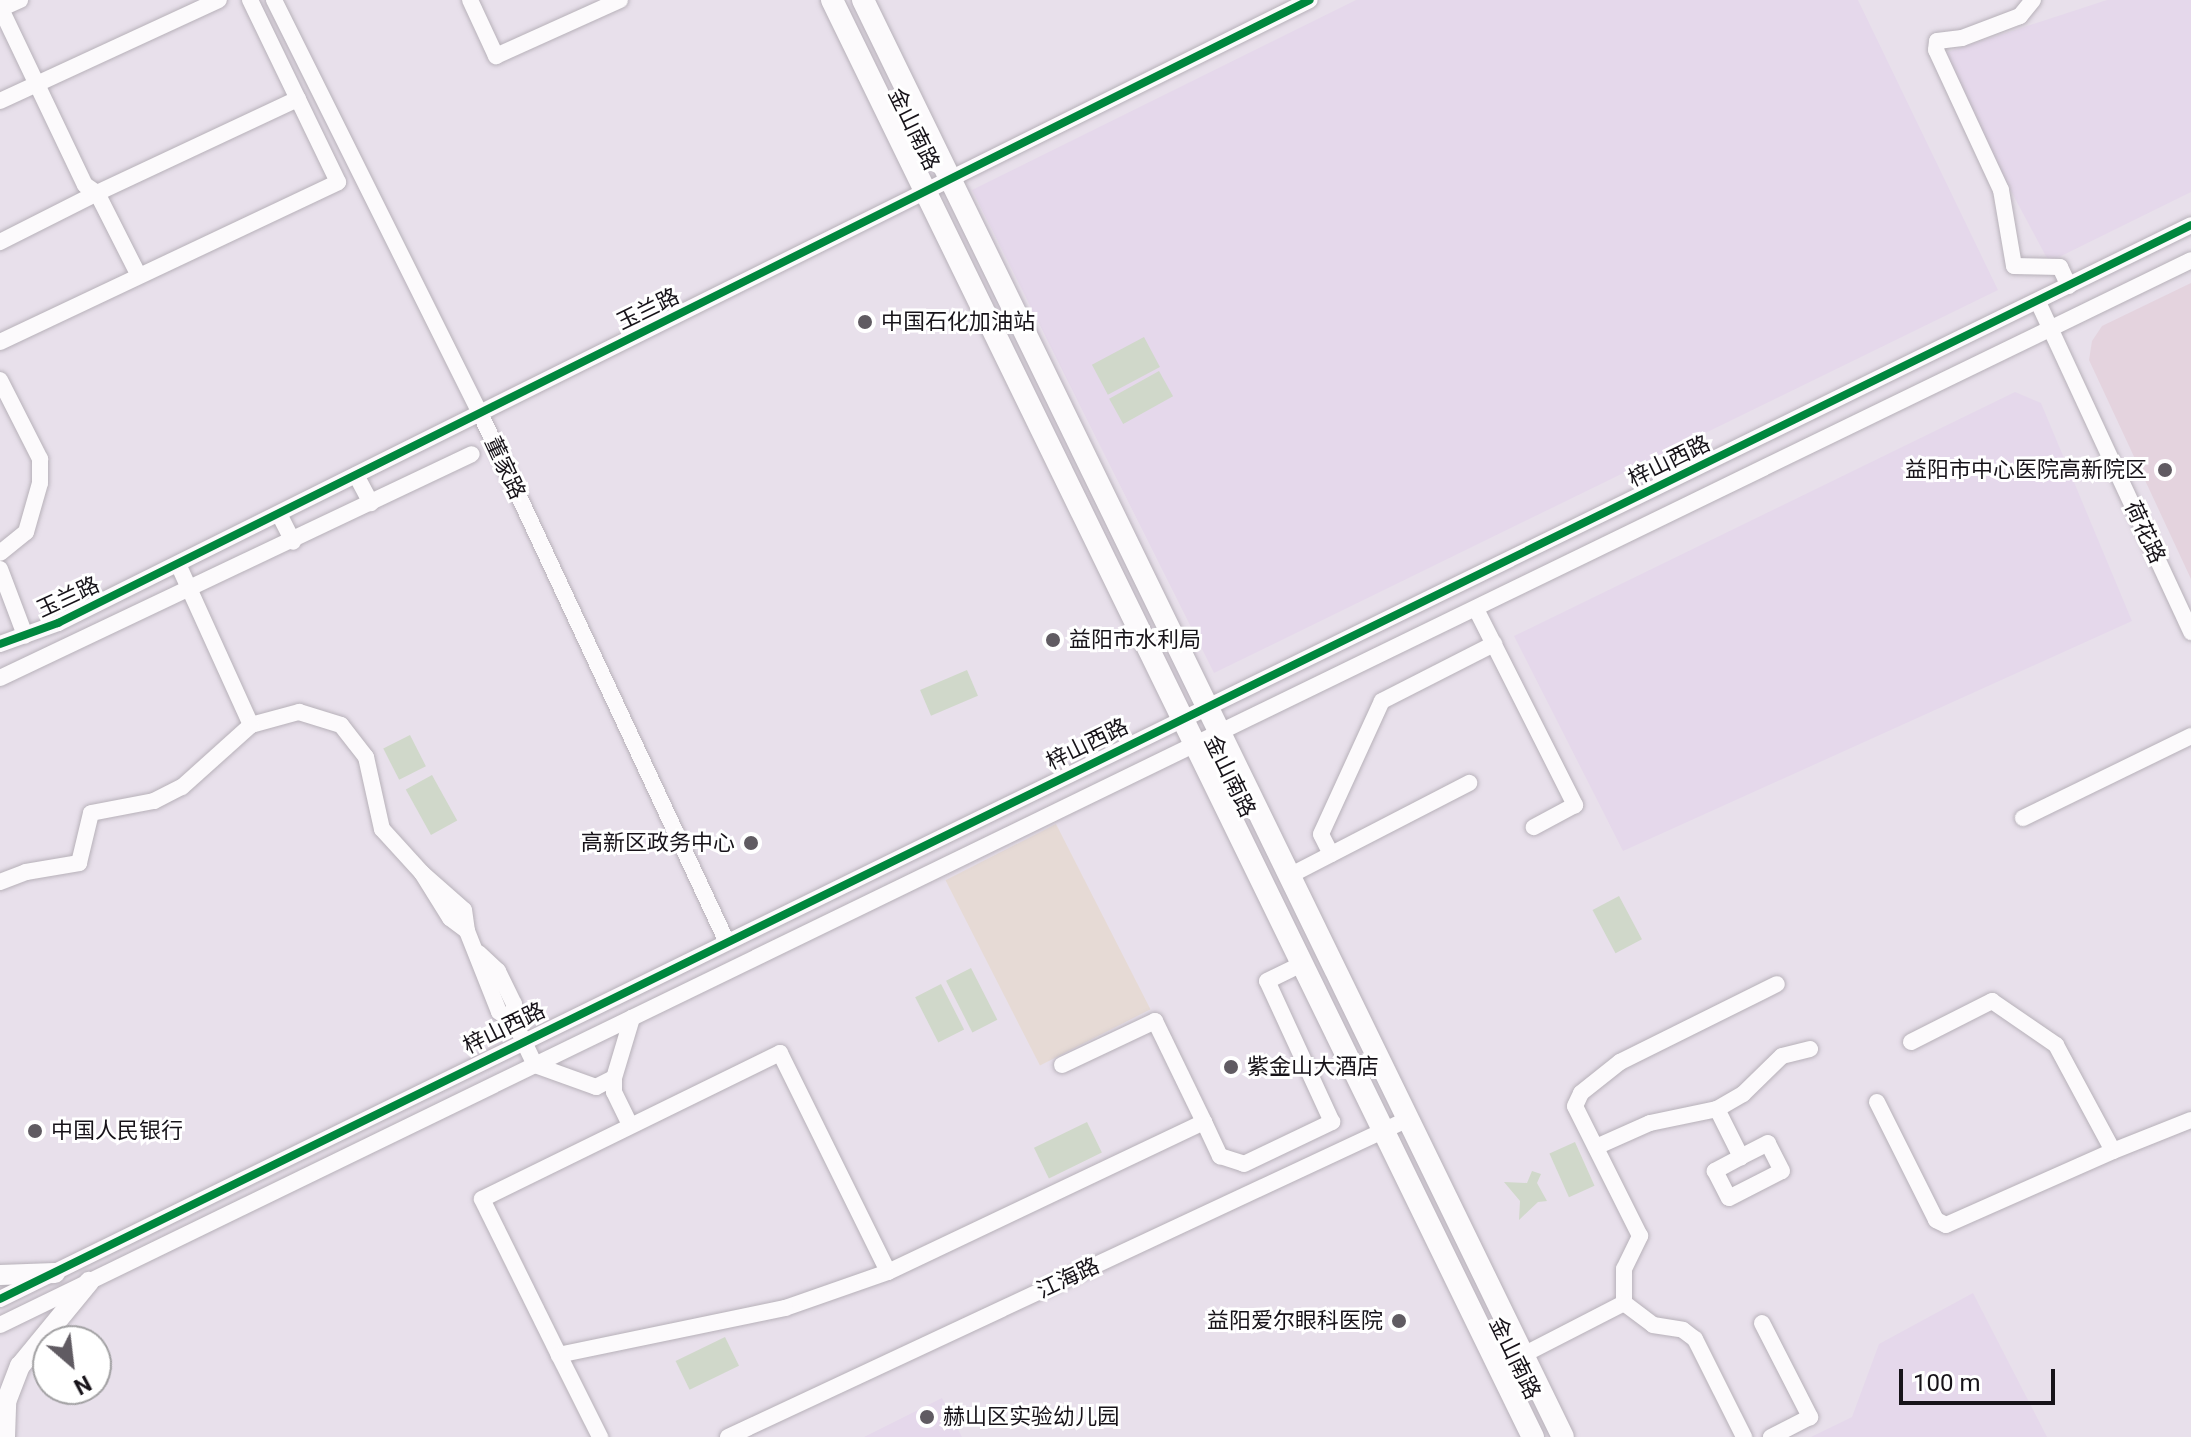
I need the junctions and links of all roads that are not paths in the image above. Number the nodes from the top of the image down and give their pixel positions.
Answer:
1 (20, 0) edge
2 (219, 0) edge
3 (250, 0) edge
4 (274, 0) edge
5 (470, 0) edge
6 (620, 0) edge
7 (832, 0) edge
8 (863, 0) edge
9 (1310, 0) edge
10 (2033, 0) edge
11 (0, 8) edge
12 (886, 47) junction
13 (861, 59) junction
14 (36, 82) junction
15 (298, 99) junction
16 (0, 101) edge
17 (950, 179) junction
18 (924, 192) junction
19 (97, 193) junction
20 (2191, 225) edge
21 (0, 242) edge
22 (2191, 260) edge
23 (138, 274) junction
24 (2069, 286) junction
25 (2038, 302) junction
26 (2051, 331) junction
27 (0, 342) edge
28 (0, 380) edge
29 (480, 413) junction
30 (472, 454) dead end
31 (356, 475) junction
32 (371, 503) junction
33 (279, 514) junction
34 (293, 542) junction
35 (0, 553) edge
36 (1521, 553) junction
37 (178, 564) junction
38 (0, 569) edge
39 (1534, 581) junction
40 (191, 592) junction
41 (1476, 609) junction
42 (2191, 632) edge
43 (1355, 633) junction
44 (25, 635) junction
45 (0, 644) edge
46 (1494, 644) junction
47 (1369, 661) junction
48 (0, 678) edge
49 (1206, 705) junction
50 (1182, 718) junction
51 (251, 725) junction
52 (1219, 733) junction
53 (2191, 736) edge
54 (1195, 745) junction
55 (1469, 783) dead end
56 (2023, 818) dead end
57 (1534, 827) dead end
58 (1331, 854) junction
59 (1289, 876) junction
60 (0, 882) edge
61 (726, 940) junction
62 (1302, 964) junction
63 (1777, 984) dead end
64 (632, 1018) junction
65 (523, 1039) junction
66 (1911, 1042) dead end
67 (1810, 1049) dead end
68 (535, 1065) junction
69 (1062, 1065) dead end
70 (614, 1078) junction
71 (596, 1087) junction
72 (1877, 1102) dead end
73 (1717, 1109) junction
74 (1408, 1119) junction
75 (2191, 1120) edge
76 (1204, 1122) junction
77 (625, 1125) junction
78 (1383, 1130) junction
79 (1596, 1147) junction
80 (2113, 1151) junction
81 (1741, 1157) dead end
82 (888, 1272) junction
83 (55, 1273) junction
84 (0, 1275) edge
85 (89, 1282) junction
86 (0, 1299) edge
87 (1624, 1303) junction
88 (1762, 1323) dead end
89 (0, 1325) edge
90 (559, 1355) junction
91 (1523, 1355) junction
92 (5, 1437) edge
93 (600, 1437) edge
94 (728, 1437) edge
95 (1533, 1437) edge
96 (1563, 1437) edge
97 (1744, 1437) edge
98 (1771, 1437) edge

1 - 11 street
2 - 14 street
3 - 15 street
4 - 29 street, 董家路
5 - 6 street
7 - 13 highway, 金山南路
8 - 12 highway, 金山南路
9 - 17 street, 玉兰路
10 - 24 street
11 - 14 street
12 - 13 highway
12 - 17 highway, 金山南路
13 - 18 highway, 金山南路
14 - 16 street
14 - 19 street
15 - 19 street
15 - 23 street
17 - 18 street, 玉兰路
17 - 49 highway, 金山南路
18 - 29 street, 玉兰路
18 - 50 highway, 金山南路
19 - 21 street
19 - 23 street
20 - 24 street, 梓山西路
22 - 26 street
23 - 27 street
24 - 25 street, 梓山西路
25 - 26 street, 荷花路
25 - 36 street, 梓山西路
26 - 39 street
26 - 42 street, 荷花路
28 - 35 street
29 - 31 street, 玉兰路
29 - 61 street, 董家路
30 - 32 street
31 - 32 street
31 - 33 street, 玉兰路
32 - 34 street
33 - 34 street
33 - 37 street, 玉兰路
34 - 40 street
36 - 39 street
36 - 43 street, 梓山西路
37 - 40 street
37 - 44 street, 玉兰路
38 - 44 street
39 - 41 street
40 - 48 street
40 - 51 street
41 - 46 street
41 - 47 street
43 - 47 street
43 - 49 street, 梓山西路
44 - 45 street, 玉兰路
46 - 57 street
46 - 58 street
47 - 52 street
49 - 50 street, 梓山西路
49 - 52 highway, 金山南路
50 - 54 highway, 金山南路
50 - 61 street, 梓山西路
51 - 60 street
51 - 65 street
52 - 54 street
52 - 59 highway, 金山南路
53 - 56 street
54 - 62 highway, 金山南路
54 - 64 street
55 - 58 street
58 - 59 street
59 - 74 highway, 金山南路
61 - 65 street, 梓山西路
62 - 76 street
62 - 78 highway, 金山南路
63 - 79 street
64 - 68 street
64 - 70 street
65 - 68 street
65 - 83 street, 梓山西路
66 - 80 street
67 - 73 street
68 - 71 street
68 - 85 street
69 - 76 street
70 - 71 street
70 - 77 street
71 - 77 street
72 - 80 street
73 - 79 street
73 - 81 street
74 - 78 street, 江海路
74 - 91 highway, 金山南路
75 - 80 street
76 - 82 street
77 - 82 street
77 - 90 street
78 - 94 street, 江海路
78 - 95 highway, 金山南路
79 - 87 street
82 - 90 street
83 - 84 main road
83 - 86 street, 梓山西路
85 - 89 street
85 - 92 main road
87 - 91 street
87 - 97 street
88 - 98 street
90 - 93 street
91 - 96 highway, 金山南路

